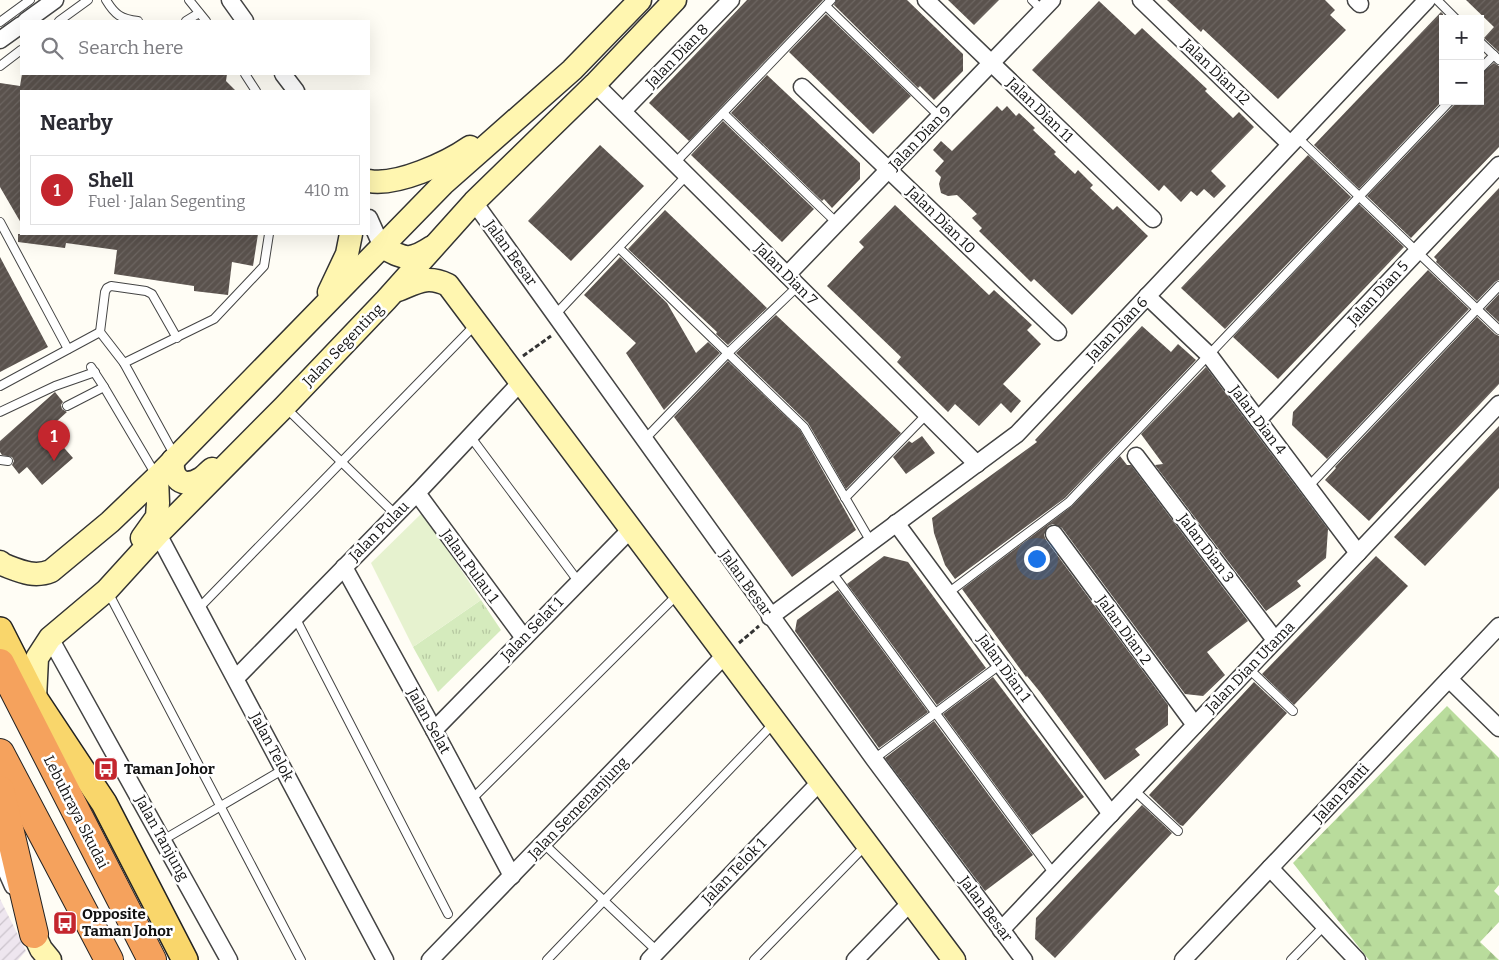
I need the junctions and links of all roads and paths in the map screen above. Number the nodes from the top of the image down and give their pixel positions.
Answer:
1 (30, 0) edge
2 (55, 0) edge
3 (88, 0) edge
4 (106, 0) edge
5 (189, 0) edge
6 (230, 0) edge
7 (640, 0) edge
8 (675, 0) edge
9 (732, 0) edge
10 (926, 0) edge
11 (1141, 0) edge
12 (1427, 0) edge
13 (1437, 0) edge
14 (828, 3) edge
15 (1042, 3) edge
16 (199, 13) junction
17 (1452, 15) edge
18 (27, 20) edge
19 (60, 20) edge
20 (126, 20) edge
21 (188, 20) edge
22 (205, 20) edge
23 (244, 20) edge
24 (0, 22) edge
25 (20, 26) edge
26 (0, 40) edge
27 (1484, 46) edge
28 (20, 51) edge
29 (1496, 58) edge
30 (992, 63) junction
31 (0, 66) edge
32 (1484, 66) edge
33 (247, 75) edge
34 (284, 75) edge
35 (595, 84) junction
36 (802, 87) dead end
37 (255, 90) edge
38 (295, 90) edge
39 (1446, 105) edge
40 (527, 110) junction
41 (623, 112) junction
42 (723, 113) junction
43 (940, 117) junction
44 (1294, 141) junction
45 (675, 163) junction
46 (1499, 165) edge
47 (889, 170) junction
48 (686, 175) junction
49 (370, 181) edge
50 (1360, 196) junction
51 (474, 202) junction
52 (1153, 219) dead end
53 (370, 220) edge
54 (0, 222) edge
55 (838, 224) junction
56 (269, 235) edge
57 (351, 235) edge
58 (435, 245) junction
59 (382, 246) junction
60 (619, 248) junction
61 (1417, 252) junction
62 (793, 281) junction
63 (1499, 286) edge
64 (390, 296) junction
65 (1147, 296) junction
66 (1478, 309) junction
67 (319, 310) junction
68 (559, 321) junction
69 (477, 324) junction
70 (1499, 330) edge
71 (100, 332) junction
72 (1058, 332) dead end
73 (177, 338) junction
74 (68, 349) junction
75 (727, 354) junction
76 (1209, 355) junction
77 (124, 363) junction
78 (515, 374) junction
79 (0, 386) edge
80 (104, 387) junction
81 (1499, 404) edge
82 (67, 406) dead end
83 (284, 406) junction
84 (0, 412) edge
85 (927, 414) junction
86 (1258, 420) junction
87 (470, 436) junction
88 (644, 440) junction
89 (1136, 456) dead end
90 (174, 459) junction
91 (341, 462) junction
92 (977, 464) junction
93 (157, 476) junction
94 (1308, 487) junction
95 (417, 493) junction
96 (846, 498) junction
97 (395, 514) junction
98 (896, 523) junction
99 (630, 529) junction
100 (158, 534) junction
101 (1054, 534) dead end
102 (871, 542) junction
103 (1358, 553) junction
104 (0, 562) edge
105 (344, 567) junction
106 (831, 571) junction
107 (578, 581) junction
108 (106, 590) junction
109 (948, 592) junction
110 (679, 593) junction
111 (198, 609) junction
112 (770, 616) junction
113 (295, 617) junction
114 (1499, 626) edge
115 (0, 630) edge
116 (50, 638) junction
117 (524, 638) junction
118 (1276, 640) junction
119 (725, 655) junction
120 (0, 664) edge
121 (1001, 664) junction
122 (1249, 668) junction
123 (236, 678) junction
124 (1449, 679) junction
125 (35, 699) junction
126 (1294, 711) dead end
127 (936, 713) junction
128 (775, 722) junction
129 (1195, 725) junction
130 (1499, 728) edge
131 (434, 730) junction
132 (0, 753) edge
133 (874, 759) junction
134 (284, 769) junction
135 (820, 782) junction
136 (0, 790) edge
137 (1134, 790) junction
138 (471, 800) junction
139 (220, 806) junction
140 (1111, 814) junction
141 (1178, 830) dead end
142 (163, 840) junction
143 (544, 844) junction
144 (867, 844) junction
145 (0, 857) edge
146 (1270, 868) junction
147 (1054, 874) junction
148 (512, 876) junction
149 (603, 900) junction
150 (910, 902) junction
151 (448, 914) dead end
152 (1324, 926) junction
153 (1001, 930) junction
154 (34, 934) junction
155 (653, 955) edge
156 (1189, 958) edge
157 (50, 960) edge
158 (109, 960) edge
159 (152, 960) edge
160 (185, 960) edge
161 (229, 960) edge
162 (302, 960) edge
163 (386, 960) edge
164 (430, 960) edge
165 (547, 960) edge
166 (754, 960) edge
167 (855, 960) edge
168 (954, 960) edge
169 (1024, 960) edge
170 (1292, 960) edge
171 (1357, 960) edge

1 - 24 lane
2 - 18 street
3 - 19 lane
4 - 20 lane
5 - 16 lane
6 - 23 street
7 - 40 street
8 - 35 street, Jalan Segenting
9 - 41 street, Jalan Dian 8
10 - 30 street, Jalan Dian 11
11 - 44 street, Jalan Dian 12
12 - 44 street, Jalan Dian 6
13 - 17 lane
14 - 42 lane
14 - 43 lane
15 - 30 street, Jalan Dian 9
16 - 21 lane
16 - 22 lane
25 - 26 street
27 - 29 lane
28 - 31 lane
29 - 32 lane
30 - 43 street, Jalan Dian 9
30 - 52 street, Jalan Dian 11
33 - 37 lane
34 - 38 street
35 - 40 street
35 - 41 street, Jalan Dian 7
35 - 51 street, Jalan Segenting
36 - 47 street, Jalan Dian 10
39 - 50 lane
40 - 49 street
40 - 59 street
41 - 45 street, Jalan Dian 7
42 - 45 lane
42 - 55 lane
43 - 47 street, Jalan Dian 9
44 - 50 lane
44 - 65 street, Jalan Dian 6
45 - 48 street, Jalan Dian 7
46 - 61 street, Jalan Dian 5
47 - 55 street, Jalan Dian 9
47 - 72 street, Jalan Dian 10
48 - 60 lane
48 - 62 street, Jalan Dian 7
50 - 61 lane
50 - 76 lane
51 - 58 street, Jalan Segenting
51 - 68 street, Jalan Besar
53 - 59 street
54 - 74 lane
55 - 62 street, Jalan Dian 9
56 - 73 lane
57 - 67 street
58 - 59 street
58 - 64 street, Jalan Segenting
59 - 64 street
59 - 67 street
60 - 68 lane
60 - 75 lane
61 - 66 lane
61 - 86 street, Jalan Dian 5
62 - 75 lane
62 - 85 street, Jalan Dian 7
63 - 66 lane
64 - 69 street
64 - 83 street, Jalan Segenting
65 - 76 street, Jalan Dian 4
65 - 92 street, Jalan Dian 6
66 - 70 lane
66 - 94 lane
67 - 90 street
68 - 78 path
68 - 88 street, Jalan Besar
69 - 78 street
69 - 91 lane
71 - 73 lane
71 - 74 lane
71 - 77 lane
73 - 77 lane
74 - 79 lane
75 - 88 lane
75 - 96 lane
76 - 86 street, Jalan Dian 4
76 - 109 lane
77 - 90 lane
78 - 87 street, Jalan Pulau
78 - 99 street
80 - 82 lane
80 - 84 lane
80 - 93 lane
81 - 103 street, Jalan Dian Utama
83 - 90 street
83 - 91 lane
83 - 100 street, Jalan Segenting
85 - 92 street, Jalan Dian 7
85 - 96 lane
86 - 94 street, Jalan Dian 4
87 - 95 street, Jalan Pulau
87 - 107 lane
88 - 112 street, Jalan Besar
89 - 118 street, Jalan Dian 3
90 - 93 street
91 - 97 lane
91 - 111 lane
92 - 98 street, Jalan Dian 6
93 - 104 street
93 - 108 street
94 - 103 street, Jalan Dian 4
95 - 97 street, Jalan Pulau
95 - 117 street, Jalan Pulau 1
96 - 102 lane
97 - 105 street, Jalan Pulau
98 - 102 street, Jalan Dian 6
98 - 109 street, Jalan Dian 1
99 - 107 street, Jalan Selat 1
99 - 110 street
100 - 108 street, Jalan Segenting
100 - 111 street, Jalan Telok
101 - 129 street, Jalan Dian 2
102 - 106 street, Jalan Dian 6
103 - 118 street, Jalan Dian Utama
105 - 113 street, Jalan Pulau
105 - 131 street, Jalan Selat
106 - 112 street, Jalan Dian 6
106 - 127 lane
107 - 117 street, Jalan Selat 1
108 - 116 street, Jalan Segenting
108 - 139 lane
109 - 121 street, Jalan Dian 1
110 - 119 street
110 - 138 lane
111 - 123 street, Jalan Telok
112 - 119 path
112 - 133 street, Jalan Besar
113 - 123 street, Jalan Pulau
113 - 151 lane
114 - 124 street, Jalan Panti
115 - 125 main road
116 - 125 street, Jalan Segenting
116 - 142 street, Jalan Tanjung
117 - 131 street, Jalan Selat 1
118 - 122 street, Jalan Dian Utama
119 - 128 street
119 - 143 street, Jalan Semenanjung
120 - 159 highway, Lebuhraya Skudai
121 - 127 lane
121 - 140 street, Jalan Dian 1
122 - 126 lane
122 - 129 street, Jalan Dian Utama
123 - 134 street, Jalan Telok
124 - 130 street
124 - 146 street, Jalan Panti
125 - 160 main road
127 - 133 lane
127 - 147 lane
128 - 135 street
128 - 149 lane
129 - 137 street, Jalan Dian Utama
131 - 138 street, Jalan Selat
132 - 158 highway
133 - 153 street, Jalan Besar
134 - 139 lane
134 - 163 street, Jalan Telok
135 - 144 street
135 - 155 street, Jalan Telok 1
136 - 154 highway
137 - 140 street, Jalan Dian Utama
137 - 141 lane
138 - 148 street, Jalan Selat
139 - 142 lane
139 - 162 lane
140 - 147 street, Jalan Dian Utama
142 - 161 street, Jalan Tanjung
143 - 148 street, Jalan Semenanjung
143 - 149 lane
144 - 150 street
144 - 166 lane
145 - 154 street
146 - 152 street
146 - 156 street, Jalan Panti
147 - 153 street, Jalan Dian Utama
148 - 164 street, Jalan Semenanjung
149 - 155 lane
149 - 165 lane
150 - 167 street
150 - 168 street
152 - 170 lane
152 - 171 street
153 - 169 street, Jalan Besar
154 - 157 street

